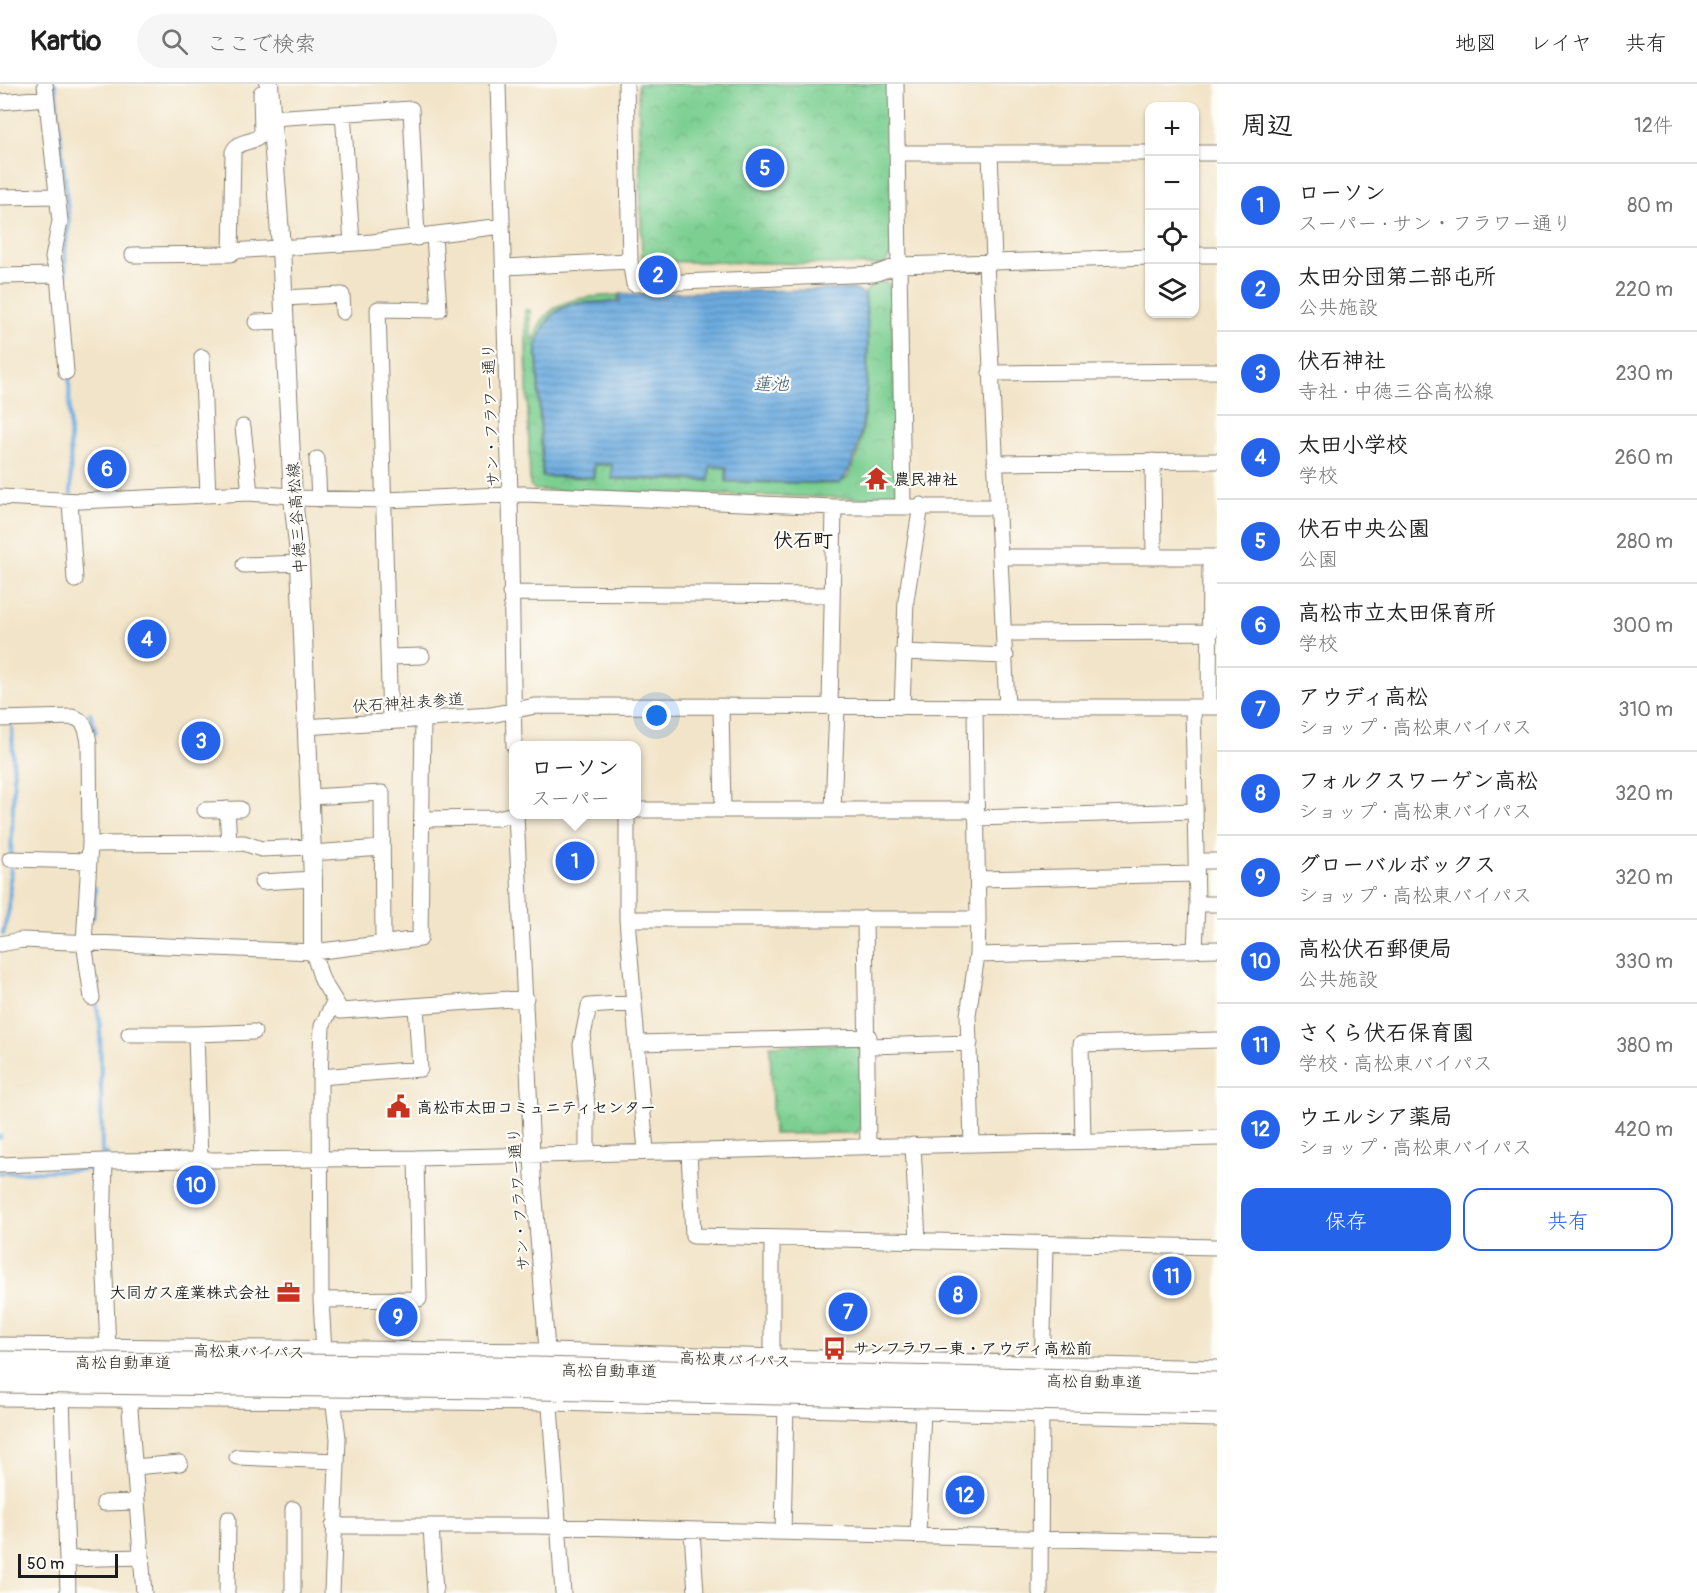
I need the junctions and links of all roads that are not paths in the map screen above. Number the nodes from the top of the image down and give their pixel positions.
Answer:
1 (261, 84) edge
2 (269, 84) edge
3 (498, 84) edge
4 (626, 84) edge
5 (896, 84) edge
6 (46, 91) edge
7 (0, 102) edge
8 (343, 113) junction
9 (271, 118) junction
10 (899, 153) junction
11 (990, 153) junction
12 (1145, 153) edge
13 (1199, 153) edge
14 (1217, 153) edge
15 (0, 196) edge
16 (56, 196) junction
17 (502, 226) junction
18 (434, 236) junction
19 (417, 238) junction
20 (352, 243) junction
21 (281, 248) junction
22 (231, 251) junction
23 (133, 255) dead end
24 (1199, 255) edge
25 (1217, 255) edge
26 (1145, 257) edge
27 (630, 261) junction
28 (990, 262) junction
29 (900, 265) junction
30 (504, 267) junction
31 (57, 275) junction
32 (0, 276) edge
33 (284, 298) junction
34 (343, 312) dead end
35 (285, 321) junction
36 (256, 322) dead end
37 (202, 357) dead end
38 (1217, 371) edge
39 (66, 372) dead end
40 (990, 373) junction
41 (243, 427) dead end
42 (318, 459) dead end
43 (1154, 461) junction
44 (1217, 461) edge
45 (995, 463) junction
46 (250, 492) junction
47 (208, 495) junction
48 (510, 496) junction
49 (0, 497) edge
50 (293, 497) junction
51 (319, 499) junction
52 (386, 500) junction
53 (70, 501) junction
54 (903, 505) junction
55 (921, 505) junction
56 (834, 507) junction
57 (998, 507) junction
58 (1001, 557) junction
59 (1154, 557) junction
60 (1214, 557) edge
61 (300, 563) junction
62 (244, 565) dead end
63 (75, 579) dead end
64 (510, 592) junction
65 (832, 595) junction
66 (1211, 632) junction
67 (1005, 633) junction
68 (903, 652) junction
69 (422, 656) dead end
70 (1006, 656) junction
71 (389, 657) junction
72 (721, 706) junction
73 (833, 707) junction
74 (902, 707) junction
75 (1007, 707) junction
76 (1193, 707) junction
77 (975, 708) junction
78 (1213, 708) edge
79 (513, 710) junction
80 (423, 718) junction
81 (0, 719) edge
82 (390, 721) junction
83 (305, 727) junction
84 (514, 741) edge
85 (309, 796) junction
86 (723, 809) junction
87 (205, 810) dead end
88 (641, 810) edge
89 (832, 810) junction
90 (1194, 811) junction
91 (976, 814) junction
92 (509, 815) edge
93 (422, 819) junction
94 (515, 819) edge
95 (627, 819) edge
96 (229, 843) junction
97 (90, 844) junction
98 (382, 848) junction
99 (311, 850) junction
100 (4, 855) edge
101 (89, 861) junction
102 (1217, 861) edge
103 (1196, 868) junction
104 (313, 879) junction
105 (978, 879) junction
106 (262, 882) dead end
107 (1217, 903) edge
108 (1197, 904) junction
109 (865, 918) junction
110 (627, 919) junction
111 (978, 920) junction
112 (84, 942) junction
113 (0, 944) edge
114 (383, 944) junction
115 (1217, 949) edge
116 (1195, 950) junction
117 (313, 952) junction
118 (977, 956) junction
119 (526, 998) junction
120 (92, 999) dead end
121 (334, 1002) junction
122 (634, 1003) junction
123 (416, 1006) junction
124 (254, 1032) dead end
125 (129, 1034) dead end
126 (196, 1034) junction
127 (1217, 1040) edge
128 (869, 1042) junction
129 (638, 1043) junction
130 (970, 1043) junction
131 (320, 1077) junction
132 (1217, 1138) edge
133 (1083, 1141) junction
134 (972, 1143) junction
135 (913, 1145) junction
136 (868, 1146) junction
137 (689, 1151) junction
138 (646, 1152) junction
139 (587, 1153) junction
140 (532, 1155) junction
141 (416, 1158) junction
142 (321, 1159) junction
143 (105, 1161) junction
144 (200, 1161) junction
145 (0, 1165) edge
146 (772, 1238) junction
147 (918, 1241) junction
148 (1045, 1245) junction
149 (1217, 1247) edge
150 (321, 1300) junction
151 (0, 1348) edge
152 (108, 1349) junction
153 (324, 1352) junction
154 (547, 1354) junction
155 (772, 1360) junction
156 (0, 1362) edge
157 (1042, 1368) junction
158 (1217, 1371) edge
159 (0, 1382) edge
160 (1217, 1383) edge
161 (0, 1395) edge
162 (62, 1395) junction
163 (129, 1396) junction
164 (333, 1397) junction
165 (550, 1401) junction
166 (1217, 1403) edge
167 (786, 1406) junction
168 (923, 1409) junction
169 (1041, 1412) junction
170 (1217, 1416) edge
171 (237, 1457) dead end
172 (337, 1461) junction
173 (180, 1463) dead end
174 (134, 1467) junction
175 (137, 1502) junction
176 (104, 1503) dead end
177 (293, 1509) dead end
178 (228, 1519) dead end
179 (333, 1526) junction
180 (431, 1526) junction
181 (558, 1527) junction
182 (692, 1531) junction
183 (783, 1532) junction
184 (918, 1535) junction
185 (1040, 1539) junction
186 (1217, 1543) edge
187 (141, 1557) junction
188 (67, 1559) junction
189 (68, 1593) edge
190 (144, 1593) edge
191 (227, 1593) edge
192 (293, 1593) edge
193 (332, 1593) edge
194 (435, 1593) edge
195 (563, 1593) edge
196 (696, 1593) edge
197 (1040, 1593) edge

1 - 22 street
2 - 9 main road, 中徳三谷高松線
3 - 17 street, サン・フラワー通り
4 - 27 street
5 - 10 street
6 - 7 street
6 - 16 street
8 - 9 street
8 - 19 street
8 - 20 street
9 - 21 main road, 中徳三谷高松線
10 - 11 street
10 - 29 street
11 - 12 street
11 - 28 street
13 - 14 street
15 - 16 street
16 - 31 street
17 - 18 street
17 - 30 street, サン・フラワー通り
18 - 19 street
18 - 52 street
19 - 20 street
20 - 21 street
21 - 22 street
21 - 33 main road, 中徳三谷高松線
22 - 23 street
24 - 25 street
26 - 28 street
27 - 29 street
27 - 30 street
28 - 29 street
28 - 40 street
29 - 54 street
30 - 48 street, サン・フラワー通り
31 - 32 street
31 - 39 street
33 - 34 street
33 - 35 main road, 中徳三谷高松線
35 - 36 street
35 - 50 main road, 中徳三谷高松線
37 - 47 street
38 - 40 street
40 - 45 street
41 - 46 street
42 - 51 street
43 - 44 street
43 - 45 street
43 - 59 street
45 - 57 street
46 - 47 street
46 - 50 street
47 - 53 street
48 - 52 street
48 - 56 street
48 - 64 street, サン・フラワー通り
49 - 53 street
50 - 51 street
50 - 61 main road, 中徳三谷高松線
51 - 52 street
52 - 71 street
53 - 63 street
54 - 55 street
54 - 56 street
55 - 57 street
55 - 68 street
56 - 65 street
57 - 58 street
58 - 59 street
58 - 67 street
59 - 60 street
60 - 66 street
61 - 62 street
61 - 83 main road, 中徳三谷高松線
64 - 65 street
64 - 79 street, サン・フラワー通り
65 - 73 street
66 - 67 street
66 - 78 street
67 - 70 street
68 - 70 street
68 - 74 street
69 - 71 street
70 - 75 street
71 - 82 street
72 - 73 street, 伏石神社表参道
72 - 79 street, 伏石神社表参道
72 - 86 street
73 - 74 street, 伏石神社表参道
73 - 89 street
74 - 77 street, 伏石神社表参道
75 - 76 street, 伏石神社表参道
75 - 77 street, 伏石神社表参道
76 - 78 street, 伏石神社表参道
76 - 90 street
77 - 91 street
79 - 80 street, 伏石神社表参道
79 - 84 street, サン・フラワー通り
80 - 82 street, 伏石神社表参道
80 - 93 street
81 - 97 street
82 - 83 street, 伏石神社表参道
83 - 85 main road, 中徳三谷高松線
85 - 98 street
85 - 99 main road, 中徳三谷高松線
86 - 88 street
86 - 89 street
87 - 96 street
89 - 91 street
90 - 91 street
90 - 103 street
91 - 105 street
92 - 93 street
93 - 114 street
94 - 119 street, サン・フラワー通り
95 - 110 street
96 - 97 street
96 - 99 street
97 - 101 street
98 - 99 street
98 - 114 street
99 - 104 main road, 中徳三谷高松線
100 - 101 street
101 - 112 street
102 - 103 street
103 - 105 street
103 - 108 street
104 - 106 street
104 - 117 main road, 中徳三谷高松線
105 - 111 street
107 - 108 street
108 - 116 street
109 - 110 street
109 - 111 street
109 - 128 street
110 - 122 street
111 - 118 street
112 - 113 street
112 - 117 street
112 - 120 street
114 - 117 street
115 - 116 street
116 - 118 street
117 - 121 street
118 - 130 street
119 - 123 street
119 - 140 street, サン・フラワー通り
121 - 123 street
121 - 131 street
122 - 129 street
122 - 139 street
123 - 131 street
124 - 126 street
125 - 126 street
126 - 144 street
127 - 133 street
128 - 129 street
128 - 130 street
128 - 136 street
129 - 138 street
130 - 134 street
131 - 142 street
132 - 133 street
133 - 134 street
134 - 135 street
135 - 136 street
135 - 147 street
136 - 137 street
137 - 138 street
137 - 146 street
138 - 139 street
139 - 140 street
140 - 141 street
140 - 154 street, サン・フラワー通り
141 - 142 street
141 - 150 street
142 - 144 street
142 - 150 street
143 - 144 street
143 - 145 street
143 - 152 street
146 - 147 street
146 - 155 street
147 - 148 street
148 - 149 street
148 - 157 street
150 - 153 street
151 - 152 highway, 高松東バイパス
152 - 153 highway, 高松東バイパス
153 - 154 highway, 高松東バイパス
154 - 155 highway, 高松東バイパス
154 - 165 street, サン・フラワー通り
155 - 157 highway, 高松東バイパス
156 - 160 highway, 高松自動車道, bridge
157 - 158 highway, 高松東バイパス
157 - 169 street
159 - 166 highway, 高松自動車道, bridge
161 - 162 highway
162 - 163 highway
162 - 188 street
163 - 164 highway
163 - 174 street
164 - 165 highway
164 - 172 street
165 - 167 highway
165 - 181 street, サン・フラワー通り
167 - 168 highway
167 - 183 street
168 - 169 highway
168 - 184 street
169 - 170 highway
169 - 185 street
171 - 172 street
172 - 179 street
173 - 174 street
174 - 175 street
175 - 176 street
175 - 187 street
177 - 192 street
178 - 191 street
179 - 180 street
179 - 193 street
180 - 181 street
180 - 194 street
181 - 182 street
181 - 195 street, サン・フラワー通り
182 - 183 street
182 - 196 street
183 - 184 street
184 - 185 street
185 - 186 street
185 - 197 street
187 - 188 street
187 - 190 street
188 - 189 street

